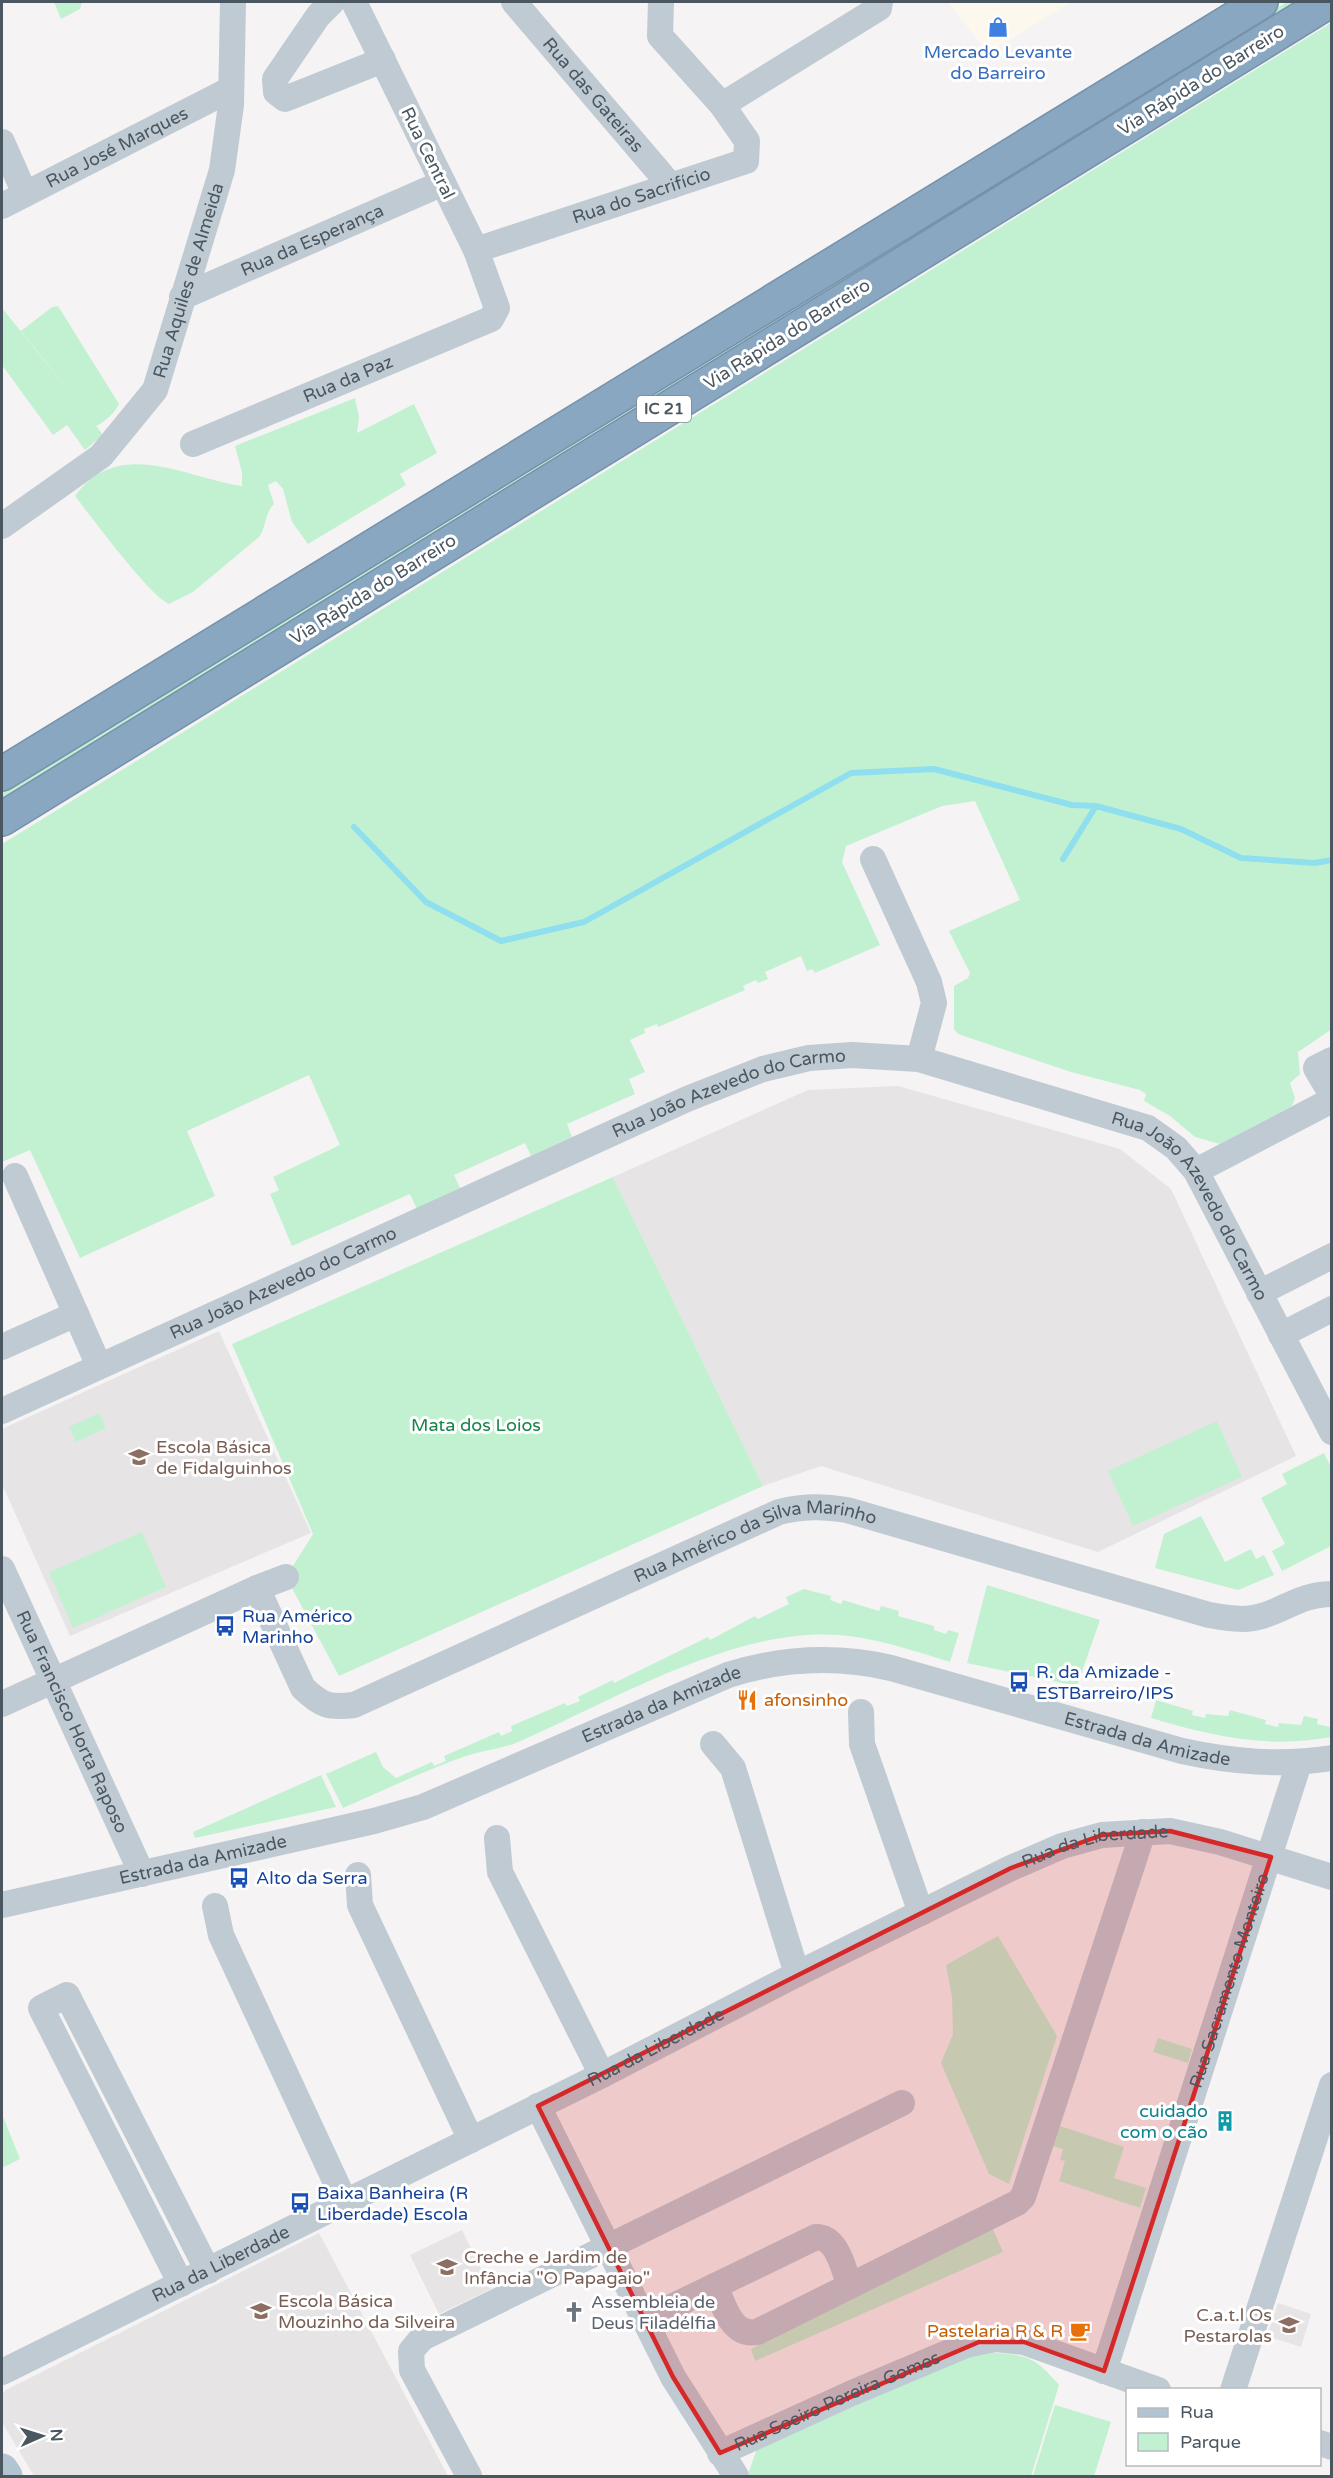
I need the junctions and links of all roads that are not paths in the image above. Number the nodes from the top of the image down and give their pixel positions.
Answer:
1 (233, 2) edge
2 (333, 2) edge
3 (354, 2) edge
4 (514, 2) edge
5 (661, 2) edge
6 (880, 2) edge
7 (1261, 2) edge
8 (1328, 2) edge
9 (383, 60) junction
10 (231, 89) junction
11 (722, 105) junction
12 (2, 142) edge
13 (443, 183) junction
14 (671, 186) junction
15 (25, 194) junction
16 (2, 206) edge
17 (476, 250) junction
18 (182, 297) junction
19 (497, 308) joint
20 (193, 444) dead end
21 (2, 526) edge
22 (2, 774) edge
23 (2, 819) edge
24 (873, 859) dead end
25 (920, 1059) junction
26 (1332, 1060) edge
27 (1332, 1095) edge
28 (1332, 1100) edge
29 (1196, 1171) junction
30 (15, 1176) dead end
31 (1332, 1256) edge
32 (1259, 1293) junction
33 (1332, 1309) edge
34 (76, 1314) junction
35 (1281, 1335) junction
36 (2, 1347) edge
37 (99, 1366) junction
38 (2, 1411) edge
39 (1332, 1432) edge
40 (2, 1569) edge
41 (286, 1577) dead end
42 (257, 1588) junction
43 (1332, 1594) edge
44 (52, 1682) junction
45 (2, 1704) edge
46 (861, 1712) dead end
47 (713, 1744) dead end
48 (1332, 1758) edge
49 (1299, 1763) junction
50 (1143, 1832) junction
51 (497, 1838) dead end
52 (1271, 1857) junction
53 (142, 1874) junction
54 (358, 1875) dead end
55 (1332, 1877) edge
56 (2, 1905) edge
57 (216, 1906) dead end
58 (921, 1913) junction
59 (797, 1974) junction
60 (602, 2075) junction
61 (1332, 2085) edge
62 (903, 2103) dead end
63 (538, 2106) junction
64 (471, 2140) junction
65 (345, 2202) junction
66 (608, 2247) junction
67 (208, 2271) junction
68 (182, 2284) junction
69 (715, 2286) junction
70 (850, 2286) junction
71 (644, 2320) junction
72 (1104, 2371) junction
73 (2, 2372) edge
74 (1152, 2388) edge
75 (1234, 2388) edge
76 (720, 2453) junction
77 (2, 2470) edge
78 (6, 2476) edge
79 (469, 2476) edge
80 (736, 2476) edge

1 - 10 street, Rua Aquiles de Almeida
2 - 9 street
3 - 9 street, Rua Central
4 - 14 street, Rua das Gateiras
5 - 11 street
6 - 11 street
7 - 22 highway, Via Rápida do Barreiro / IC 21
8 - 23 highway, Via Rápida do Barreiro / IC 21
9 - 13 street, Rua Central
10 - 15 street, Rua José Marques
10 - 18 street, Rua Aquiles de Almeida
11 - 14 street, Rua do Sacrifício
12 - 15 street
13 - 17 street, Rua Central
13 - 18 street, Rua da Esperança
14 - 17 street, Rua do Sacrifício
15 - 16 street, Rua José Marques
17 - 19 street, Rua Central
18 - 21 street, Rua Aquiles de Almeida
19 - 20 street, Rua da Paz
24 - 25 street
25 - 29 street, Rua João Azevedo do Carmo
25 - 37 street, Rua João Azevedo do Carmo
26 - 27 street
28 - 29 street
29 - 32 street, Rua João Azevedo do Carmo
30 - 34 street
31 - 32 street
32 - 35 street, Rua João Azevedo do Carmo
33 - 35 street
34 - 36 street
34 - 37 street
35 - 39 street, Rua João Azevedo do Carmo
37 - 38 street, Rua João Azevedo do Carmo
40 - 44 street, Rua Francisco Horta Raposo
41 - 42 street
42 - 43 street, Rua Américo da Silva Marinho
42 - 44 street
44 - 45 street
44 - 53 street, Rua Francisco Horta Raposo
46 - 58 street
47 - 59 street
48 - 49 street, Estrada da Amizade
49 - 52 street, Rua Sacramento Monteiro
49 - 53 street, Estrada da Amizade
50 - 52 street, Rua da Liberdade
50 - 58 street, Rua da Liberdade
50 - 70 street
51 - 60 street
52 - 55 street, Rua da Liberdade
52 - 72 street, Rua Sacramento Monteiro
53 - 56 street, Estrada da Amizade
54 - 64 street
57 - 65 street
58 - 59 street, Rua da Liberdade
59 - 60 street, Rua da Liberdade
60 - 63 street, Rua da Liberdade
61 - 75 street
62 - 66 street
63 - 64 street, Rua da Liberdade
63 - 66 street
64 - 65 street, Rua da Liberdade
65 - 67 street, Rua da Liberdade
66 - 71 street
66 - 79 street
67 - 68 street, Rua da Liberdade
67 - 68 street
68 - 73 street, Rua da Liberdade
69 - 70 street
69 - 70 street
69 - 71 street
71 - 76 street
72 - 74 street, Rua Soeiro Pereira Gomes
72 - 76 street, Rua Soeiro Pereira Gomes
76 - 80 street
77 - 78 main road

